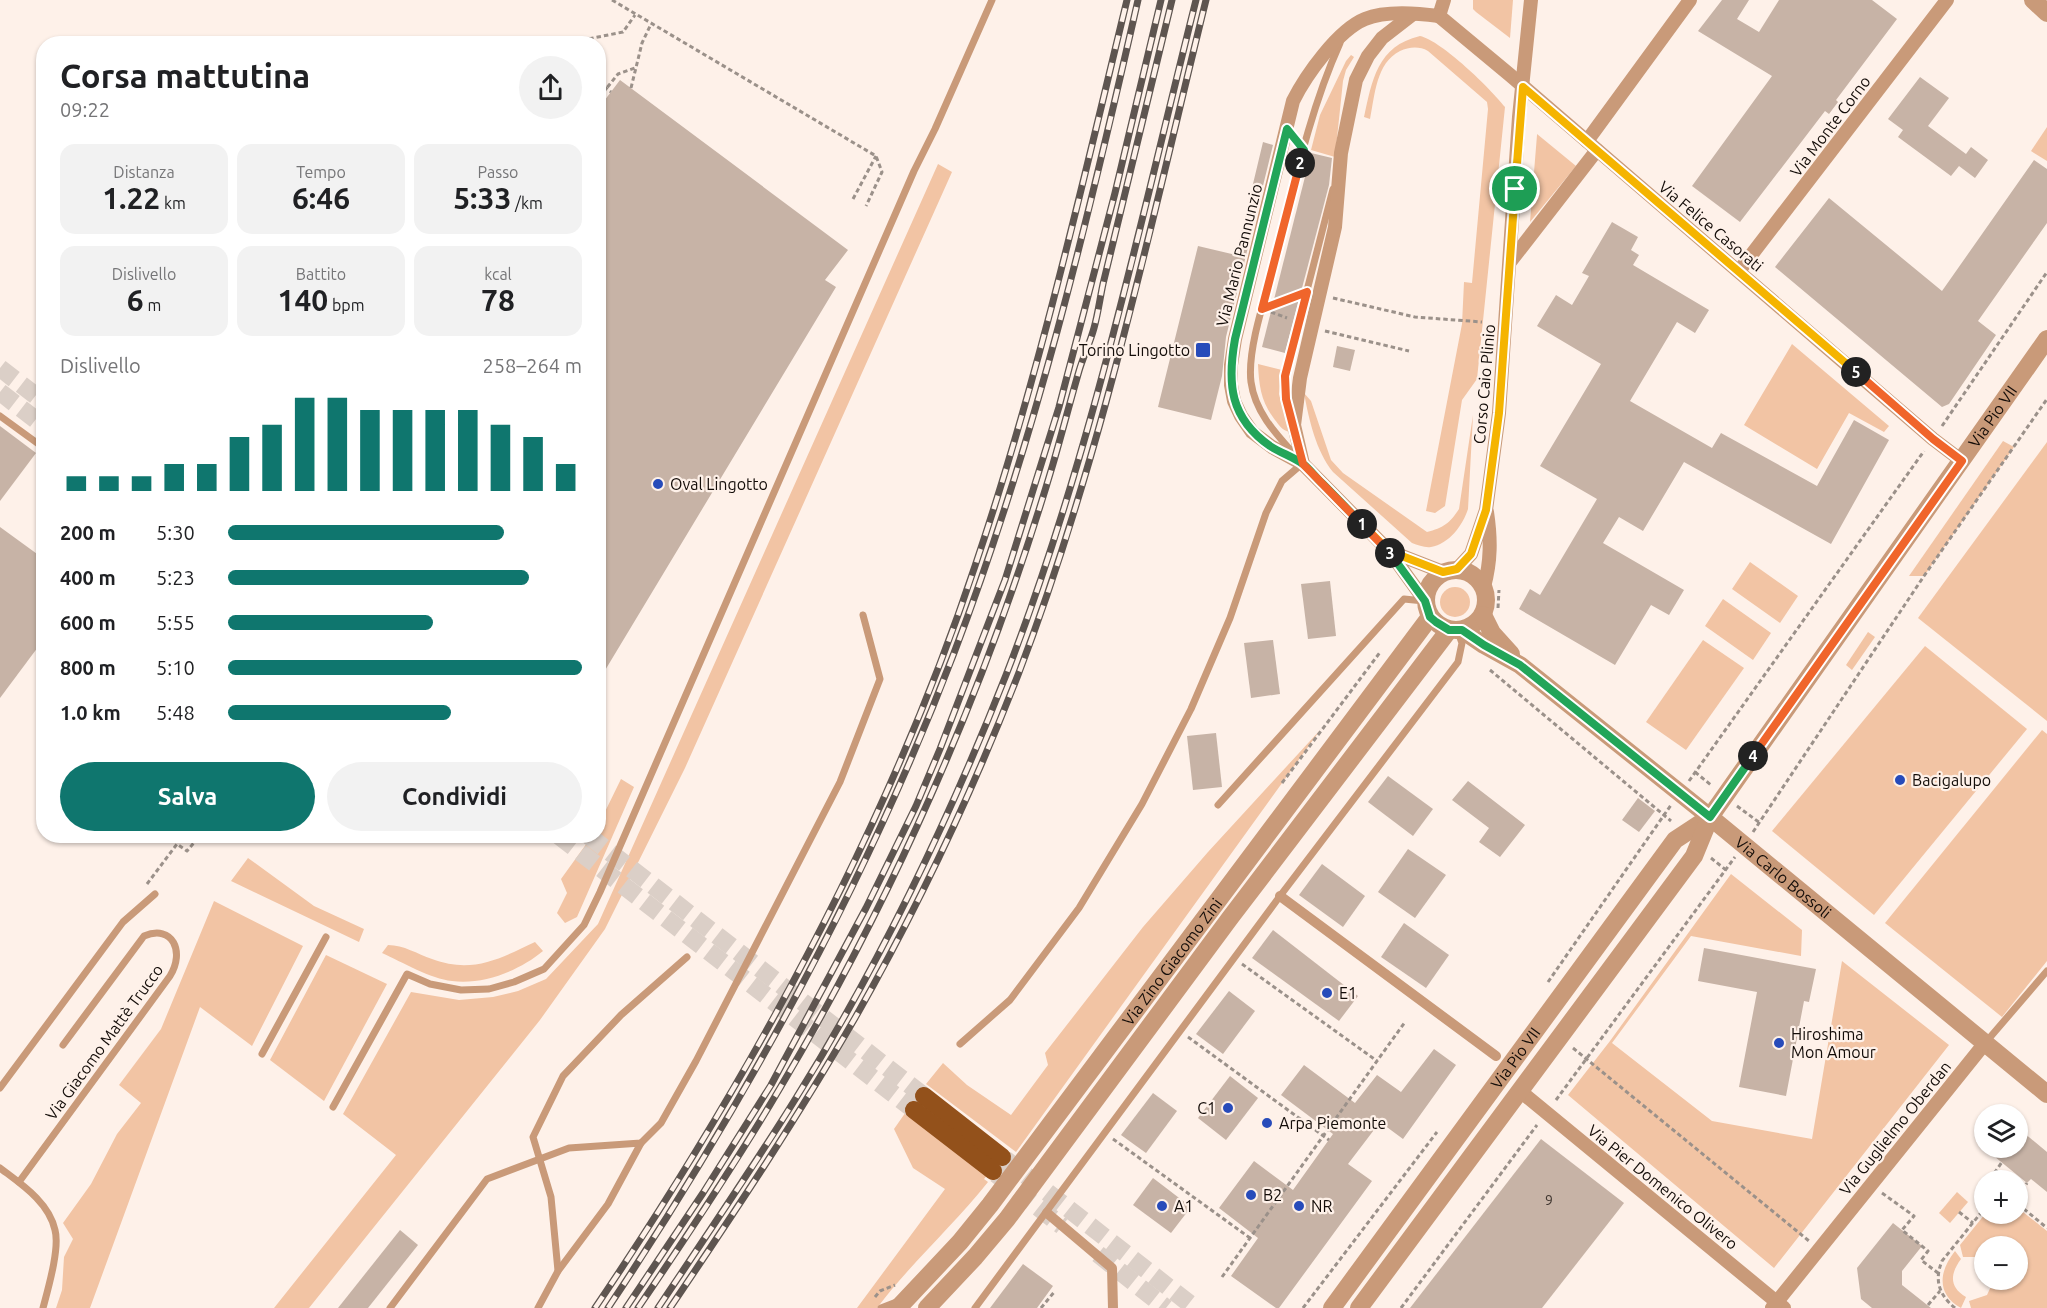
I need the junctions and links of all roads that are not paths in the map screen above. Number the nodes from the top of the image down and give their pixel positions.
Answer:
1 (992, 0) edge
2 (1444, 0) edge
3 (1531, 0) edge
4 (1690, 0) edge
5 (1947, 0) edge
6 (2033, 0) edge
7 (2047, 13) edge
8 (1413, 14) junction
9 (1439, 16) junction
10 (1344, 35) junction
11 (1523, 87) junction
12 (1287, 129) junction
13 (1592, 146) junction
14 (1304, 150) junction
15 (1510, 262) junction
16 (1739, 271) junction
17 (2047, 339) edge
18 (0, 416) edge
19 (36, 442) edge
20 (1962, 461) junction
21 (1303, 464) junction
22 (1486, 510) junction
23 (1389, 551) junction
24 (1450, 571) junction
25 (1484, 587) junction
26 (1428, 609) junction
27 (863, 615) dead end
28 (1483, 615) junction
29 (1456, 630) junction
30 (1520, 665) junction
31 (1218, 805) dead end
32 (1710, 817) junction
33 (155, 894) dead end
34 (1280, 896) junction
35 (326, 937) dead end
36 (687, 957) dead end
37 (2047, 971) edge
38 (1985, 1043) junction
39 (960, 1044) dead end
40 (63, 1045) dead end
41 (262, 1054) dead end
42 (1496, 1056) dead end
43 (0, 1088) edge
44 (1520, 1091) junction
45 (2047, 1094) edge
46 (919, 1103) tunnel mouth
47 (333, 1107) dead end
48 (640, 1143) junction
49 (540, 1158) junction
50 (998, 1164) tunnel mouth
51 (0, 1168) edge
52 (19, 1182) junction
53 (1047, 1213) junction
54 (558, 1271) junction
55 (903, 1303) edge
56 (1777, 1306) edge
57 (43, 1308) edge
58 (390, 1308) edge
59 (538, 1308) edge
60 (881, 1308) edge
61 (927, 1308) edge
62 (975, 1308) edge
63 (1113, 1308) edge
64 (1332, 1308) edge
65 (1359, 1308) edge

1 - 47 lane
2 - 9 street
3 - 11 street, Corso Caio Plinio
4 - 13 street
5 - 16 street, Via Monte Corno
6 - 7 street
8 - 9 street, Via Mario Pannunzio
8 - 10 street, Via Mario Pannunzio
8 - 21 street
9 - 11 street, Via Felice Casorati
10 - 12 street, Via Mario Pannunzio
10 - 14 lane, Via Mario Pannunzio
11 - 13 street, Via Felice Casorati
11 - 15 street, Corso Caio Plinio
12 - 14 lane
12 - 21 street, Via Mario Pannunzio
13 - 15 street
13 - 16 street, Via Felice Casorati
14 - 21 lane, Via Mario Pannunzio
15 - 22 street, Corso Caio Plinio
16 - 20 street, Via Felice Casorati
17 - 20 street, Via Pio VII
18 - 19 lane
20 - 32 street, Via Pio VII
21 - 23 street
21 - 39 lane
22 - 24 street, Corso Caio Plinio
22 - 25 street, Corso Caio Plinio
23 - 24 street
23 - 26 street
24 - 25 street
24 - 26 street
25 - 28 street
26 - 29 street
26 - 31 lane
26 - 55 street, Via Zino Giacomo Zini
27 - 48 lane
28 - 29 street
28 - 30 street, Via Carlo Bossoli
29 - 30 street, Via Carlo Bossoli
29 - 34 lane
29 - 61 street, Via Zino Giacomo Zini
30 - 32 street, Via Carlo Bossoli
32 - 38 street, Via Carlo Bossoli
32 - 44 street, Via Pio VII
32 - 64 street, Via Pio VII
33 - 43 lane
34 - 42 street
34 - 53 lane
35 - 41 lane
36 - 49 lane
37 - 38 lane, Via Guglielmo Oberdan
38 - 45 street, Via Carlo Bossoli
38 - 56 street, Via Guglielmo Oberdan
40 - 52 lane, Via Giacomo Mattè Trucco
44 - 56 street, Via Pier Domenico Olivero
44 - 65 street, Via Pio VII
46 - 50 main road
48 - 49 lane
48 - 54 lane
49 - 54 lane
49 - 58 lane
51 - 52 lane
52 - 57 lane
53 - 62 lane
53 - 63 street
54 - 59 lane
55 - 60 lane, Via Zino Giacomo Zini

